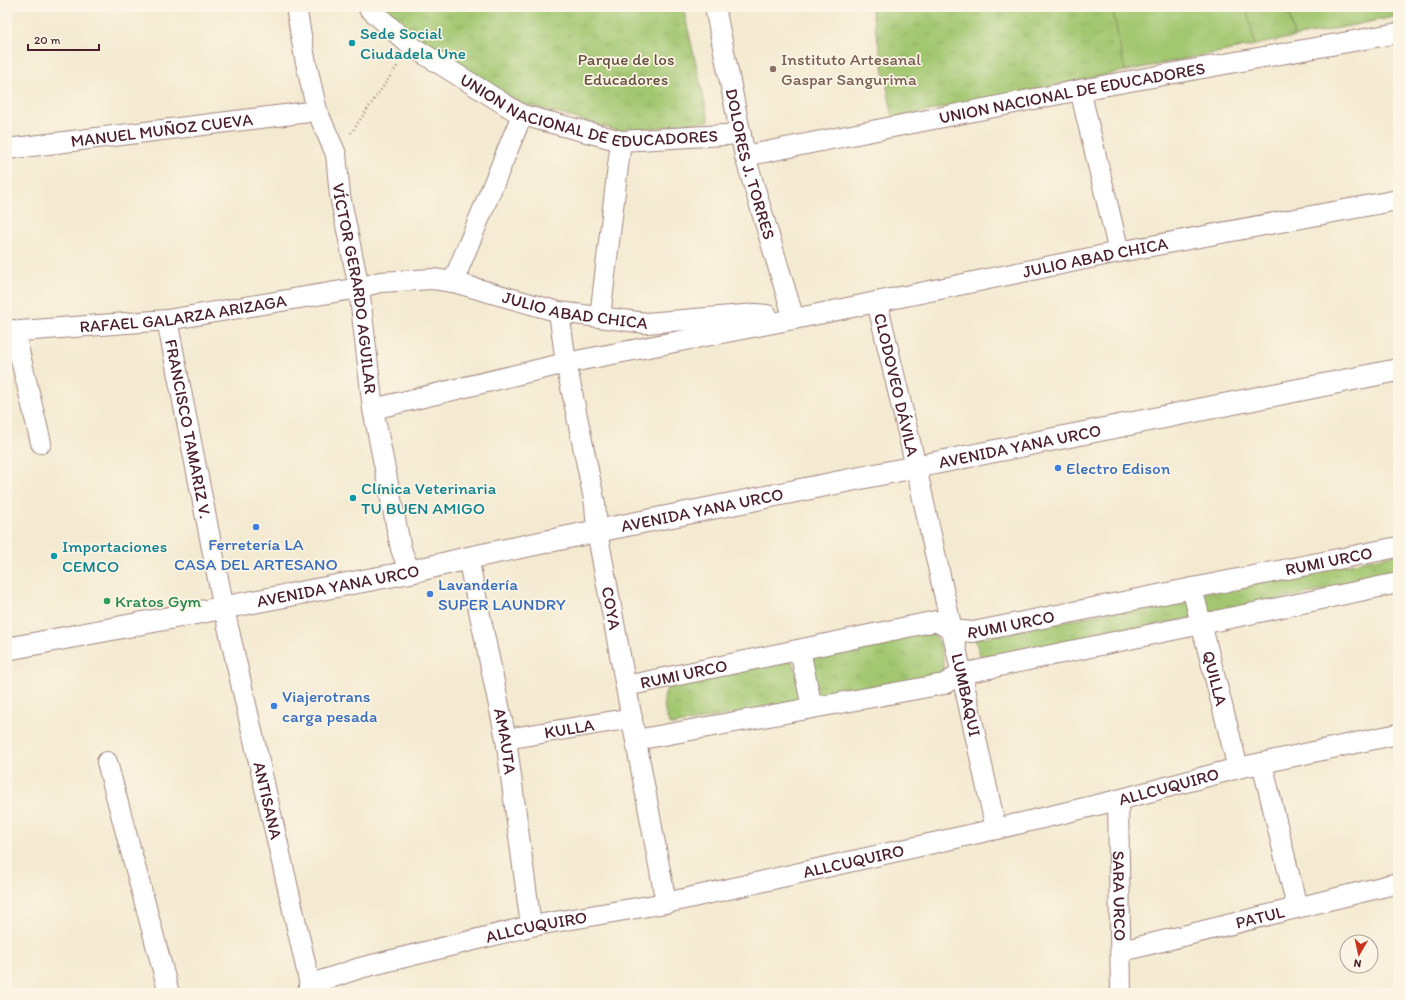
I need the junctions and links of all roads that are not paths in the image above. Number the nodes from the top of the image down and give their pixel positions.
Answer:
1 (296, 7) edge
2 (368, 7) edge
3 (715, 7) edge
4 (1398, 33) edge
5 (1080, 90) junction
6 (317, 111) junction
7 (522, 115) junction
8 (741, 134) junction
9 (621, 140) junction
10 (7, 149) edge
11 (746, 156) junction
12 (1398, 200) edge
13 (1119, 252) junction
14 (453, 282) junction
15 (359, 288) junction
16 (877, 302) junction
17 (559, 312) junction
18 (600, 317) junction
19 (794, 319) junction
20 (167, 320) junction
21 (10, 331) edge
22 (566, 363) junction
23 (1398, 370) edge
24 (373, 408) junction
25 (42, 443) dead end
26 (916, 467) junction
27 (597, 531) junction
28 (1398, 547) edge
29 (468, 558) junction
30 (410, 572) junction
31 (1398, 583) edge
32 (1192, 588) junction
33 (224, 609) junction
34 (1201, 624) junction
35 (952, 630) junction
36 (7, 649) edge
37 (800, 650) junction
38 (961, 674) junction
39 (626, 686) junction
40 (812, 708) junction
41 (632, 718) junction
42 (1398, 734) edge
43 (506, 739) junction
44 (636, 740) junction
45 (107, 762) dead end
46 (1262, 763) junction
47 (1238, 768) junction
48 (1118, 800) junction
49 (996, 828) junction
50 (1398, 883) edge
51 (666, 903) junction
52 (1298, 907) junction
53 (531, 926) junction
54 (1122, 951) junction
55 (310, 989) edge
56 (169, 993) edge
57 (1121, 993) edge

1 - 6 street, VÍCTOR GERARDO AGUILAR
2 - 7 street, UNION NACIONAL DE EDUCADORES
3 - 8 street, DOLORES J. TORRES
4 - 5 street, UNION NACIONAL DE EDUCADORES
5 - 11 street, UNION NACIONAL DE EDUCADORES
5 - 13 street
6 - 10 street, MANUEL MUÑOZ CUEVA
6 - 15 street, VÍCTOR GERARDO AGUILAR
7 - 9 street, UNION NACIONAL DE EDUCADORES
7 - 14 street
8 - 9 street, UNION NACIONAL DE EDUCADORES
8 - 11 street, DOLORES J. TORRES
9 - 18 street
11 - 19 street, DOLORES J. TORRES
12 - 13 street, JULIO ABAD CHICA
13 - 16 street, JULIO ABAD CHICA
14 - 15 street, JULIO ABAD CHICA
14 - 17 street, JULIO ABAD CHICA
15 - 20 street, RAFAEL GALARZA ARIZAGA
15 - 24 street, VÍCTOR GERARDO AGUILAR
16 - 19 street, JULIO ABAD CHICA
16 - 26 street, CLODOVEO DÁVILA
17 - 18 street, JULIO ABAD CHICA
17 - 22 street, COYA
18 - 19 street, JULIO ABAD CHICA
19 - 22 street, JULIO ABAD CHICA
20 - 21 street, RAFAEL GALARZA ARIZAGA
20 - 33 street, FRANCISCO TAMARIZ V.
21 - 25 street
22 - 24 street, JULIO ABAD CHICA
22 - 27 street, COYA
23 - 26 street, AVENIDA YANA URCO
24 - 30 street, VÍCTOR GERARDO AGUILAR
26 - 27 street, AVENIDA YANA URCO
26 - 35 street, LUMBAQUI
27 - 29 street, AVENIDA YANA URCO
27 - 39 street, COYA
28 - 32 street, RUMI URCO
29 - 30 street, AVENIDA YANA URCO
29 - 43 street, AMAUTA
30 - 33 street, AVENIDA YANA URCO
31 - 34 street, RUMI URCO
32 - 34 street, QUILLA
32 - 35 street, RUMI URCO
33 - 36 street, AVENIDA YANA URCO
33 - 55 street, ANTISANA
34 - 38 street, RUMI URCO
34 - 47 street, QUILLA
35 - 37 street, RUMI URCO
35 - 38 street, LUMBAQUI
37 - 39 street, RUMI URCO
37 - 40 street
38 - 40 street, RUMI URCO
38 - 49 street, LUMBAQUI
39 - 41 street, COYA
40 - 44 street, RUMI URCO
41 - 43 street, KULLA
41 - 44 street, COYA
42 - 46 street, ALLCUQUIRO
43 - 53 street, AMAUTA
44 - 51 street, COYA
45 - 56 street
46 - 47 street, ALLCUQUIRO
46 - 52 street
47 - 48 street, ALLCUQUIRO
48 - 49 street, ALLCUQUIRO
48 - 54 street, SARA URCO
49 - 51 street, ALLCUQUIRO
50 - 52 street, PATUL
51 - 53 street, ALLCUQUIRO
52 - 54 street, PATUL
53 - 55 street, ALLCUQUIRO
54 - 57 street, SARA URCO

